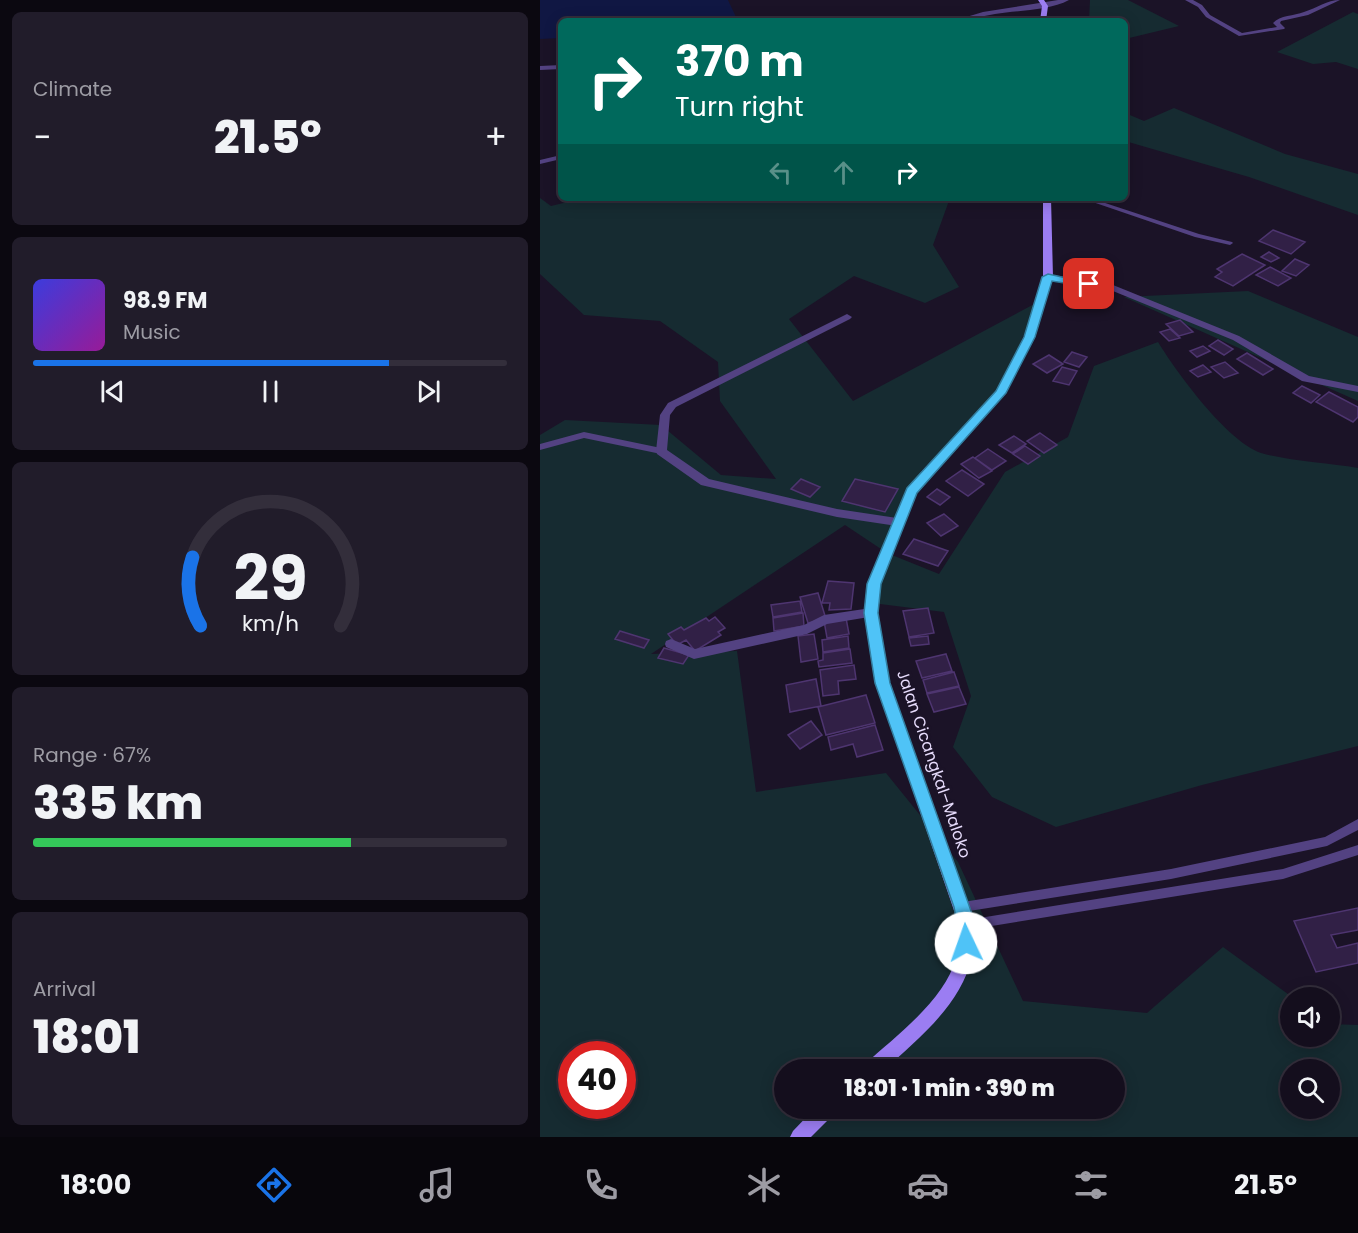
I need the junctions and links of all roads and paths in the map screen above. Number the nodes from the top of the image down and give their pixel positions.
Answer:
1 (1066, 0) edge
2 (1188, 0) edge
3 (1337, 0) edge
4 (1043, 3) edge
5 (964, 18) edge
6 (558, 67) edge
7 (540, 68) edge
8 (558, 158) edge
9 (540, 162) edge
10 (1047, 201) edge
11 (1093, 201) edge
12 (1230, 243) dead end
13 (1048, 277) junction
14 (847, 317) dead end
15 (1358, 389) edge
16 (540, 447) edge
17 (661, 451) junction
18 (897, 522) junction
19 (871, 613) junction
20 (671, 644) dead end
21 (1358, 824) edge
22 (1358, 850) edge
23 (963, 907) junction
24 (967, 925) junction
25 (883, 1059) edge
26 (817, 1119) edge
27 (799, 1137) edge

1 - 4 street
2 - 3 street
4 - 5 street
6 - 7 street
8 - 9 street
10 - 13 street, Jalan Cicangkal–Maloko
11 - 12 lane
13 - 15 street
13 - 18 street, Jalan Cicangkal–Maloko
14 - 17 street
16 - 17 lane
17 - 18 street
18 - 19 street, Jalan Cicangkal–Maloko
19 - 20 street
19 - 23 street, Jalan Cicangkal–Maloko
21 - 23 lane
22 - 24 lane
23 - 24 street, Jalan Cicangkal–Maloko
24 - 25 street, Jalan Cicangkal–Maloko
26 - 27 street

